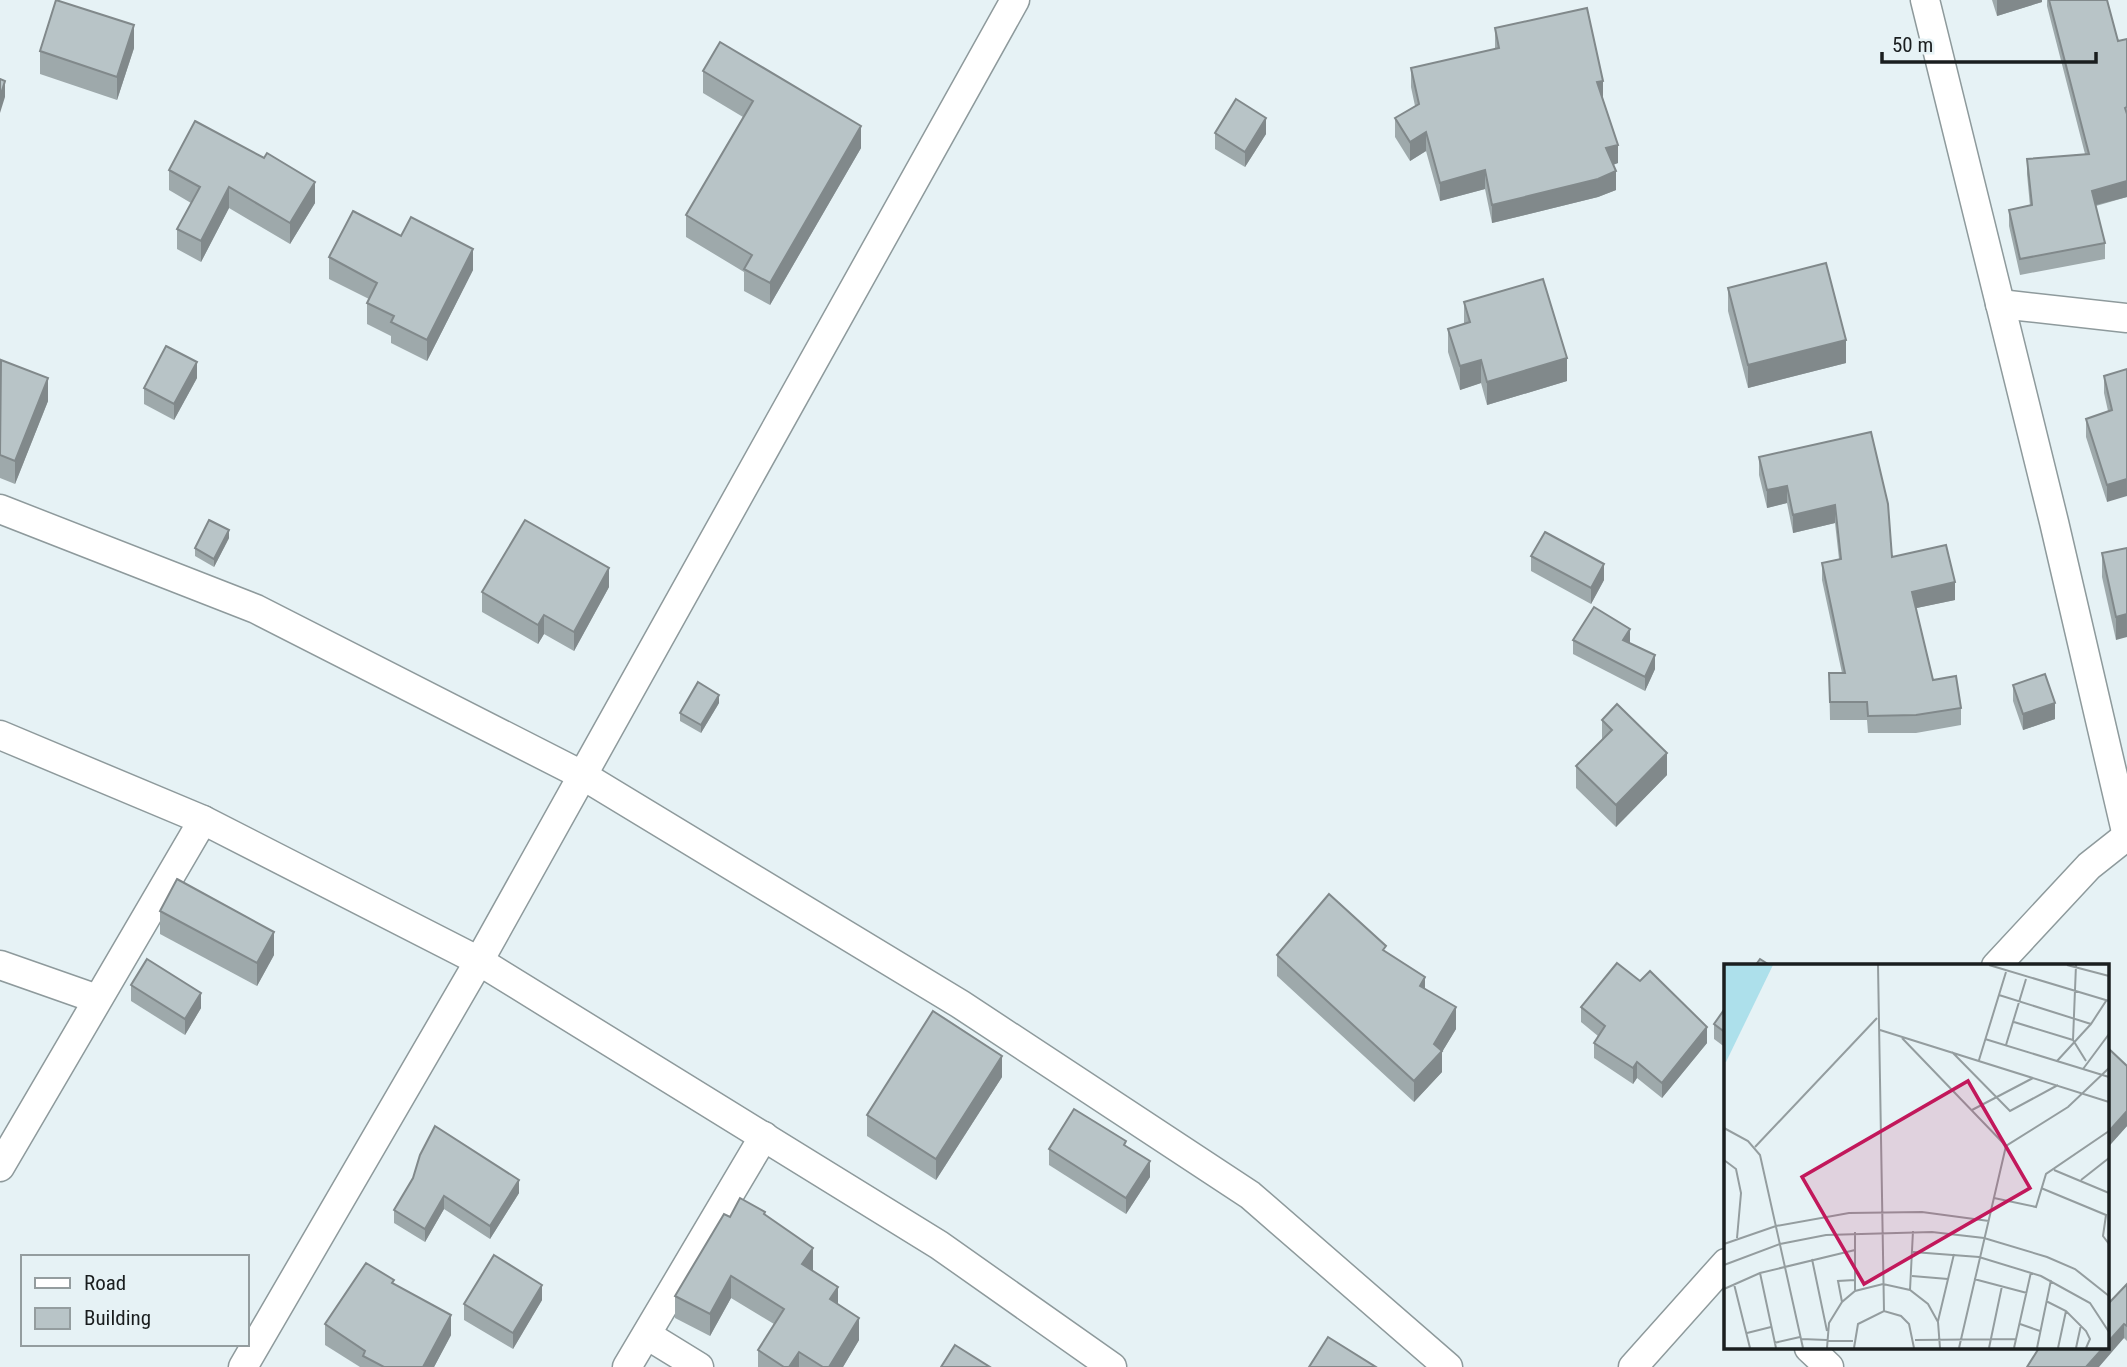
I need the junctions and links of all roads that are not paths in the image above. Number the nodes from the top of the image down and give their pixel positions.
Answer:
1 (1015, 0) edge
2 (1925, 0) edge
3 (2000, 304) junction
4 (2127, 318) edge
5 (0, 509) edge
6 (0, 735) edge
7 (582, 775) junction
8 (203, 820) junction
9 (2127, 836) edge
10 (479, 961) junction
11 (1998, 964) edge
12 (0, 965) edge
13 (97, 999) junction
14 (764, 1136) junction
15 (0, 1167) edge
16 (1724, 1268) edge
17 (648, 1335) junction
18 (1811, 1350) edge
19 (243, 1367) edge
20 (627, 1367) edge
21 (699, 1367) edge
22 (1112, 1367) edge
23 (1448, 1367) edge
24 (1633, 1367) edge
25 (1829, 1367) edge

1 - 7 street
2 - 3 street
3 - 4 street
3 - 9 street
5 - 7 street
6 - 8 street
7 - 10 street
7 - 23 street
8 - 10 street
8 - 13 street
9 - 11 street
10 - 14 street
10 - 19 street
12 - 13 street
13 - 15 street
14 - 17 street
14 - 22 street
16 - 24 street
17 - 20 street
17 - 21 street
18 - 25 street

